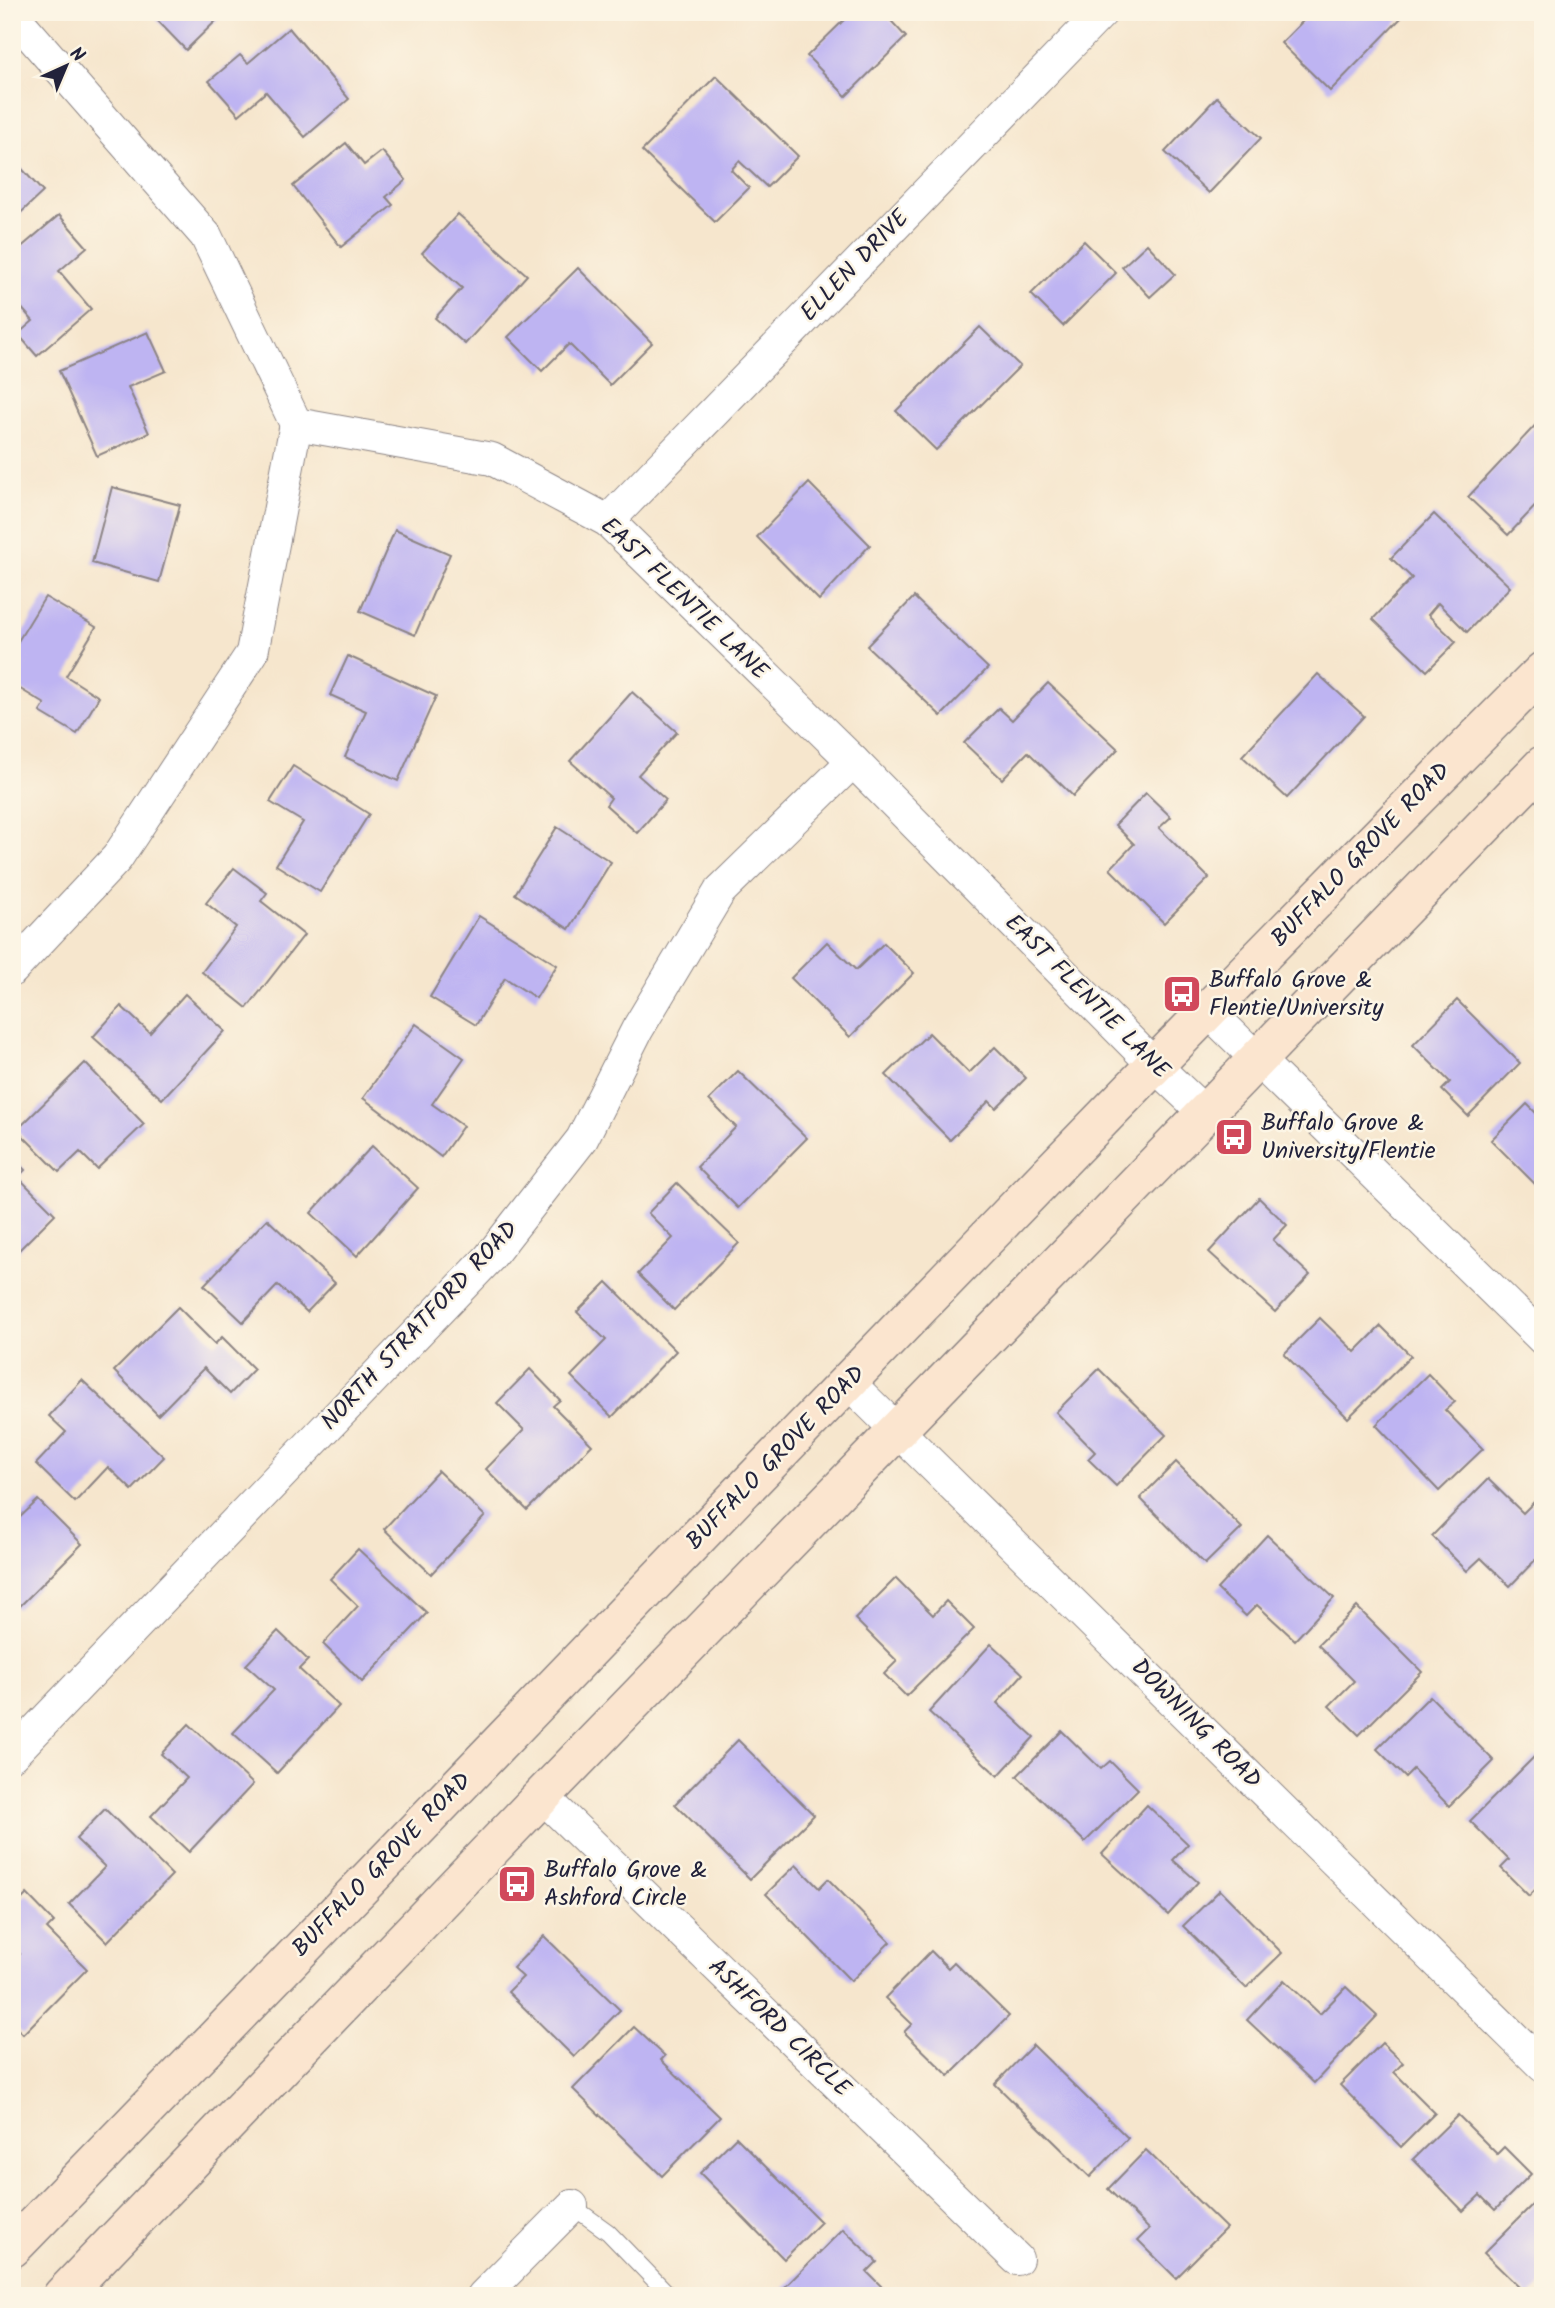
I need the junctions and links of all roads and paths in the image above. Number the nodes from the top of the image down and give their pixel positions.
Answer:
1 (1102, 12) edge
2 (12, 13) edge
3 (296, 424) junction
4 (608, 521) junction
5 (1543, 671) edge
6 (853, 761) junction
7 (1543, 765) edge
8 (12, 970) edge
9 (1208, 1011) junction
10 (1258, 1058) junction
11 (1155, 1066) junction
12 (1205, 1113) junction
13 (1543, 1339) edge
14 (849, 1383) junction
15 (898, 1430) junction
16 (12, 1755) edge
17 (542, 1796) junction
18 (1543, 2066) edge
19 (572, 2206) joint
20 (12, 2248) edge
21 (1017, 2259) dead end
22 (62, 2296) edge
23 (483, 2296) edge
24 (670, 2296) edge

1 - 4 street, ELLEN DRIVE
2 - 3 street
3 - 4 street, EAST FLENTIE LANE
3 - 8 street
4 - 6 street, EAST FLENTIE LANE
5 - 9 main road, BUFFALO GROVE ROAD
6 - 11 street, EAST FLENTIE LANE
6 - 16 street, NORTH STRATFORD ROAD
7 - 10 main road
9 - 10 street
9 - 11 main road, BUFFALO GROVE ROAD
10 - 12 main road
10 - 13 street
11 - 12 street, EAST FLENTIE LANE
11 - 14 main road, BUFFALO GROVE ROAD
12 - 15 main road
14 - 15 street, DOWNING ROAD
14 - 20 main road, BUFFALO GROVE ROAD
15 - 17 main road
15 - 18 street, DOWNING ROAD
17 - 21 street, ASHFORD CIRCLE
17 - 22 main road
19 - 23 street
19 - 24 lane

